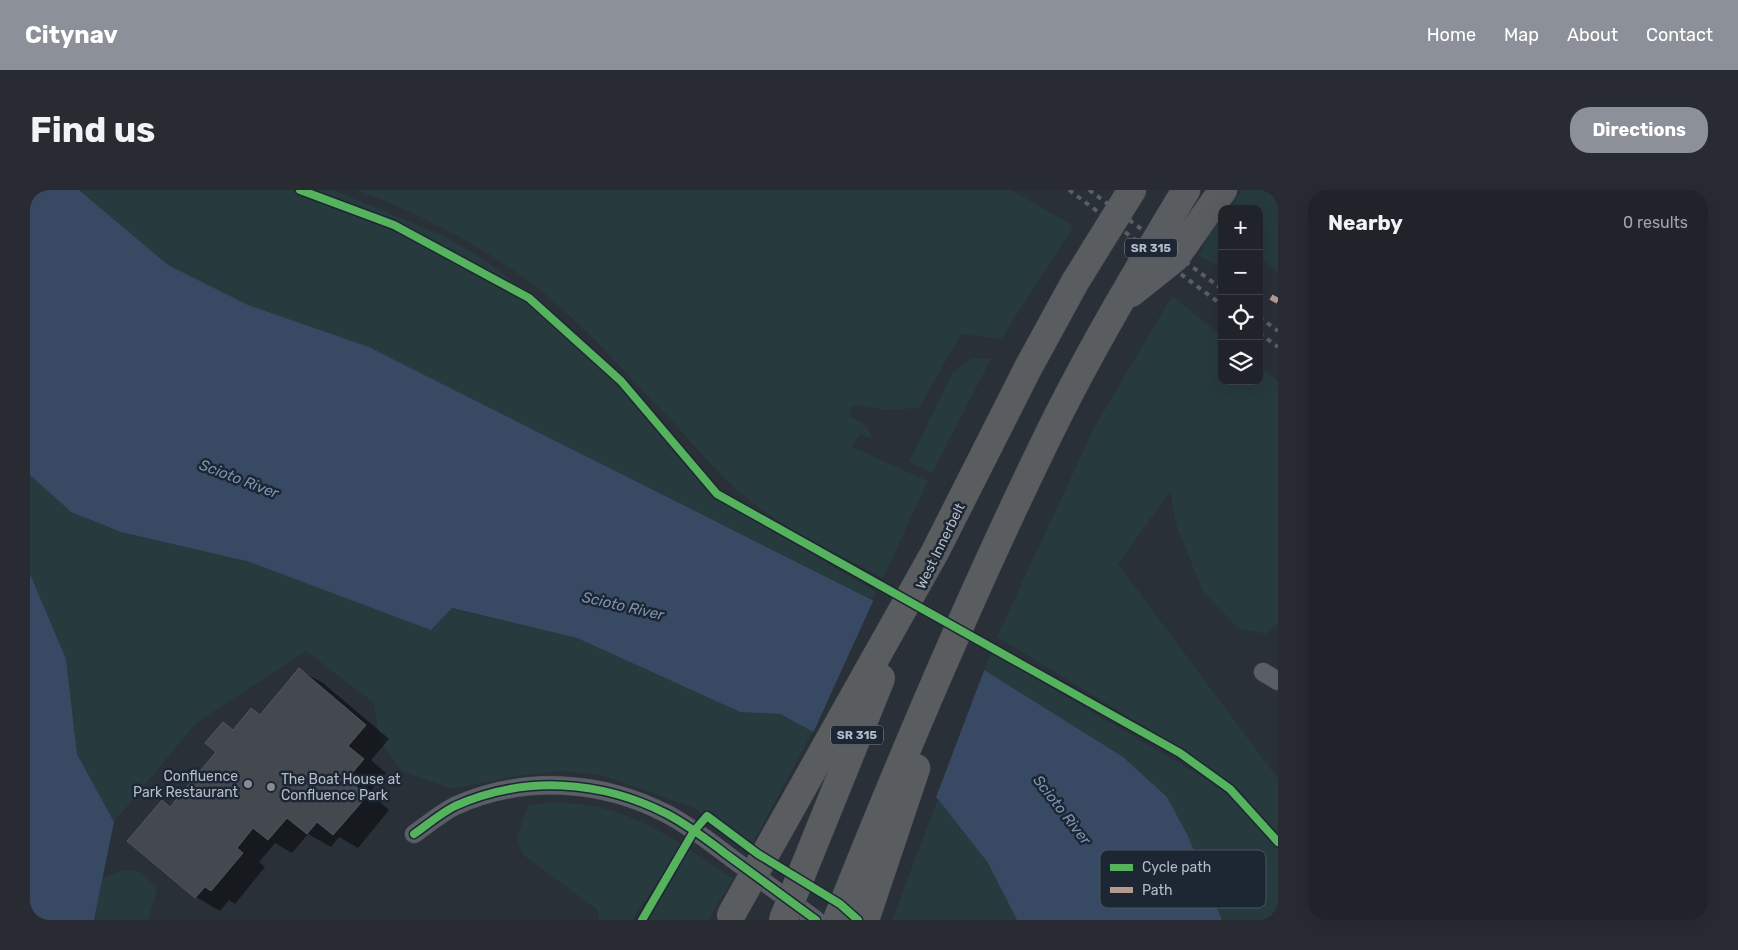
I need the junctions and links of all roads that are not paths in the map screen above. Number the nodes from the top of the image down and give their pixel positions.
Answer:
1 (1132, 190) edge
2 (1186, 190) edge
3 (1223, 190) edge
4 (1116, 305) junction
5 (935, 552) junction
6 (979, 582) junction
7 (1263, 672) dead end
8 (1278, 681) edge
9 (414, 834) dead end
10 (729, 917) edge
11 (783, 920) edge
12 (816, 920) edge
13 (837, 920) edge
14 (865, 920) edge

1 - 5 highway, West Innerbelt / SR 315
2 - 4 highway, SR 315
3 - 4 highway
4 - 6 highway, SR 315
5 - 10 highway, bridge
5 - 11 highway, West Innerbelt / SR 315, bridge
6 - 13 highway, SR 315
6 - 14 highway
7 - 8 street
9 - 12 street

